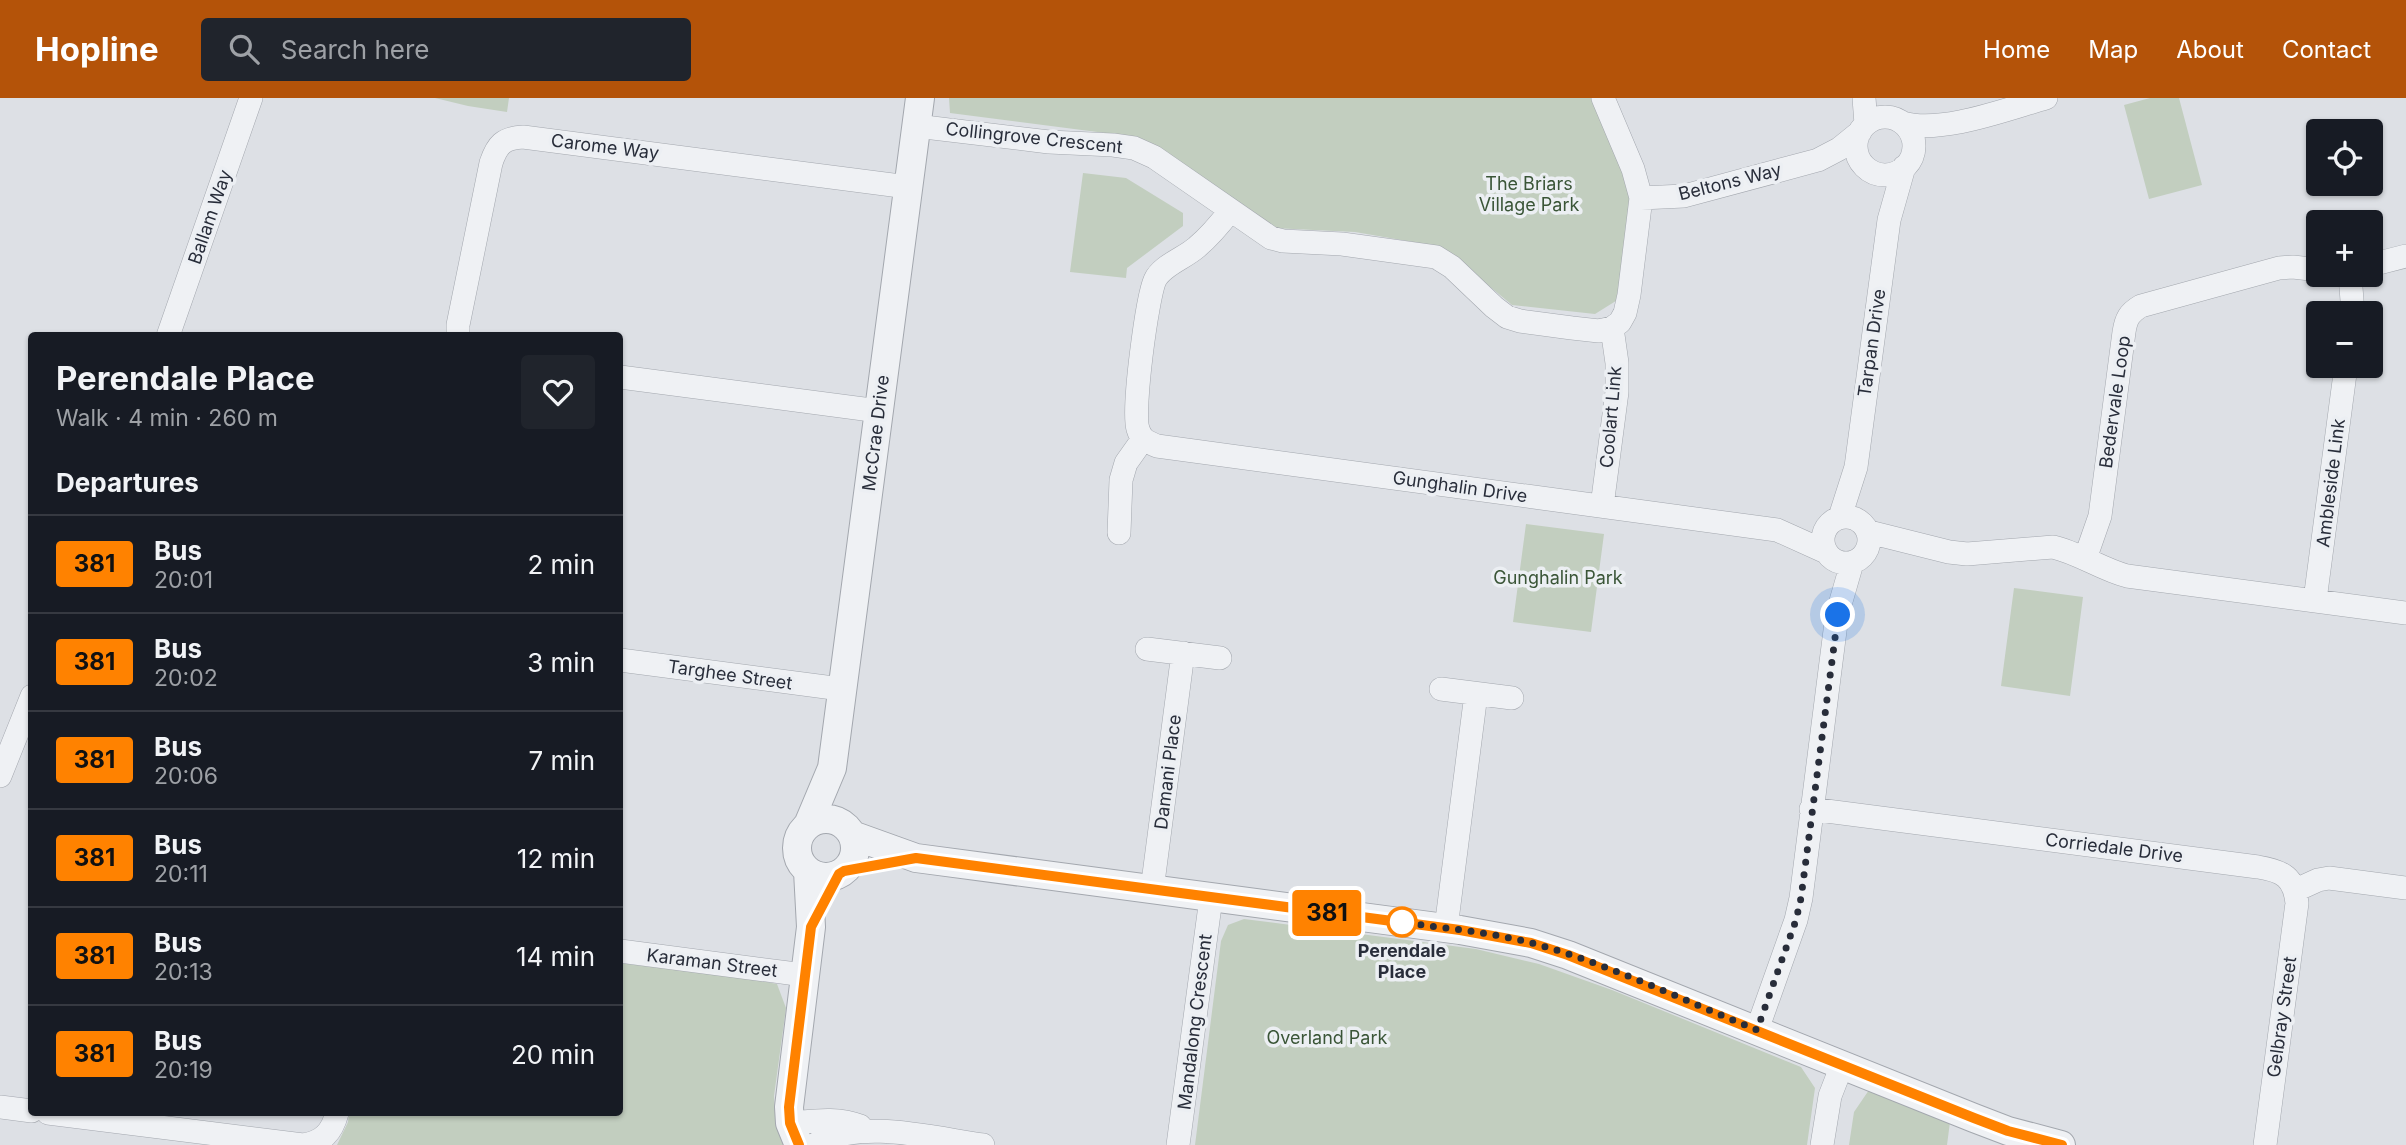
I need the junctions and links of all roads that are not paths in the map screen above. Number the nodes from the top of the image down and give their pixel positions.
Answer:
1 (251, 98) edge
2 (920, 98) edge
3 (1603, 98) edge
4 (1864, 98) edge
5 (1878, 98) edge
6 (2046, 98) edge
7 (1899, 121) junction
8 (1955, 123) junction
9 (916, 126) junction
10 (1863, 128) junction
11 (1818, 160) junction
12 (1907, 164) junction
13 (1872, 171) junction
14 (908, 187) junction
15 (1641, 198) junction
16 (1230, 211) junction
17 (1889, 220) junction
18 (2406, 256) edge
19 (2383, 262) edge
20 (2306, 268) edge
21 (1612, 328) junction
22 (169, 332) edge
23 (458, 332) edge
24 (623, 377) edge
25 (2344, 378) edge
26 (878, 411) junction
27 (1143, 439) junction
28 (1856, 467) junction
29 (1602, 506) junction
30 (1835, 520) junction
31 (1866, 527) junction
32 (1777, 530) junction
33 (1119, 533) dead end
34 (1921, 547) junction
35 (1844, 558) junction
36 (2085, 559) junction
37 (2315, 600) junction
38 (2406, 613) edge
39 (1147, 649) dead end
40 (1183, 653) junction
41 (1220, 658) dead end
42 (623, 660) edge
43 (1441, 689) dead end
44 (841, 690) junction
45 (1476, 694) junction
46 (1512, 698) dead end
47 (28, 706) edge
48 (832, 768) junction
49 (0, 776) edge
50 (1811, 808) junction
51 (808, 825) junction
52 (850, 832) junction
53 (916, 858) junction
54 (808, 871) junction
55 (842, 872) junction
56 (2406, 888) edge
57 (1152, 890) junction
58 (2296, 890) junction
59 (1211, 898) junction
60 (811, 927) junction
61 (1446, 928) junction
62 (623, 951) edge
63 (804, 975) junction
64 (1757, 1030) junction
65 (1842, 1065) junction
66 (0, 1107) edge
67 (28, 1110) edge
68 (61, 1116) edge
69 (336, 1116) edge
70 (871, 1130) junction
71 (794, 1134) edge
72 (142, 1135) edge
73 (315, 1144) edge
74 (814, 1145) edge
75 (983, 1145) edge
76 (1178, 1145) edge
77 (1822, 1145) edge
78 (2062, 1145) edge
79 (2265, 1145) edge

1 - 22 street, Ballam Way
2 - 9 street, McCrae Drive
3 - 15 street
4 - 10 street
5 - 7 street
6 - 8 street
7 - 8 street
7 - 10 street
7 - 12 street
8 - 12 street
9 - 14 street, McCrae Drive
9 - 16 street, Collingrove Crescent
10 - 11 street, Beltons Way
10 - 13 street
11 - 13 street, Beltons Way
11 - 15 street, Beltons Way
12 - 13 street
12 - 17 street, Tarpan Drive
13 - 17 street, Tarpan Drive
14 - 23 street, Carome Way
14 - 26 street, McCrae Drive
15 - 21 street
16 - 21 street, Collingrove Crescent
16 - 27 street
17 - 28 street, Tarpan Drive
18 - 19 street
20 - 36 street, Bedervale Loop
21 - 29 street, Coolart Link
24 - 26 street
25 - 37 street, Ambleside Link
26 - 44 street, McCrae Drive
27 - 29 street, Gunghalin Drive
27 - 33 street
28 - 30 street, Tarpan Drive
28 - 31 street, Tarpan Drive
29 - 32 street, Gunghalin Drive
30 - 31 street
30 - 32 street, Gunghalin Drive
30 - 35 street
31 - 34 street
31 - 35 street
32 - 35 street, Gunghalin Drive
34 - 35 street
34 - 36 street
35 - 50 street
36 - 37 street
37 - 38 street
39 - 40 street
40 - 41 street
40 - 57 street, Damani Place
42 - 44 street, Targhee Street
43 - 45 street
44 - 48 street, McCrae Drive
45 - 46 street
45 - 61 street
47 - 49 street
48 - 51 street, McCrae Drive
48 - 52 street, McCrae Drive
50 - 58 street, Corriedale Drive
50 - 64 street
51 - 52 street
51 - 54 street
52 - 53 street
52 - 55 street
53 - 55 street
53 - 57 street
54 - 55 street
54 - 60 street
55 - 60 street
56 - 58 street
57 - 59 street
58 - 79 street, Gelbray Street
59 - 61 street
59 - 76 street, Mandalong Crescent
60 - 63 street
61 - 64 street
62 - 63 street, Karaman Street
63 - 71 street
64 - 65 street
65 - 77 street
65 - 78 street
66 - 67 street
68 - 72 street
69 - 73 street
70 - 71 street
70 - 74 street
70 - 75 street
72 - 73 street

